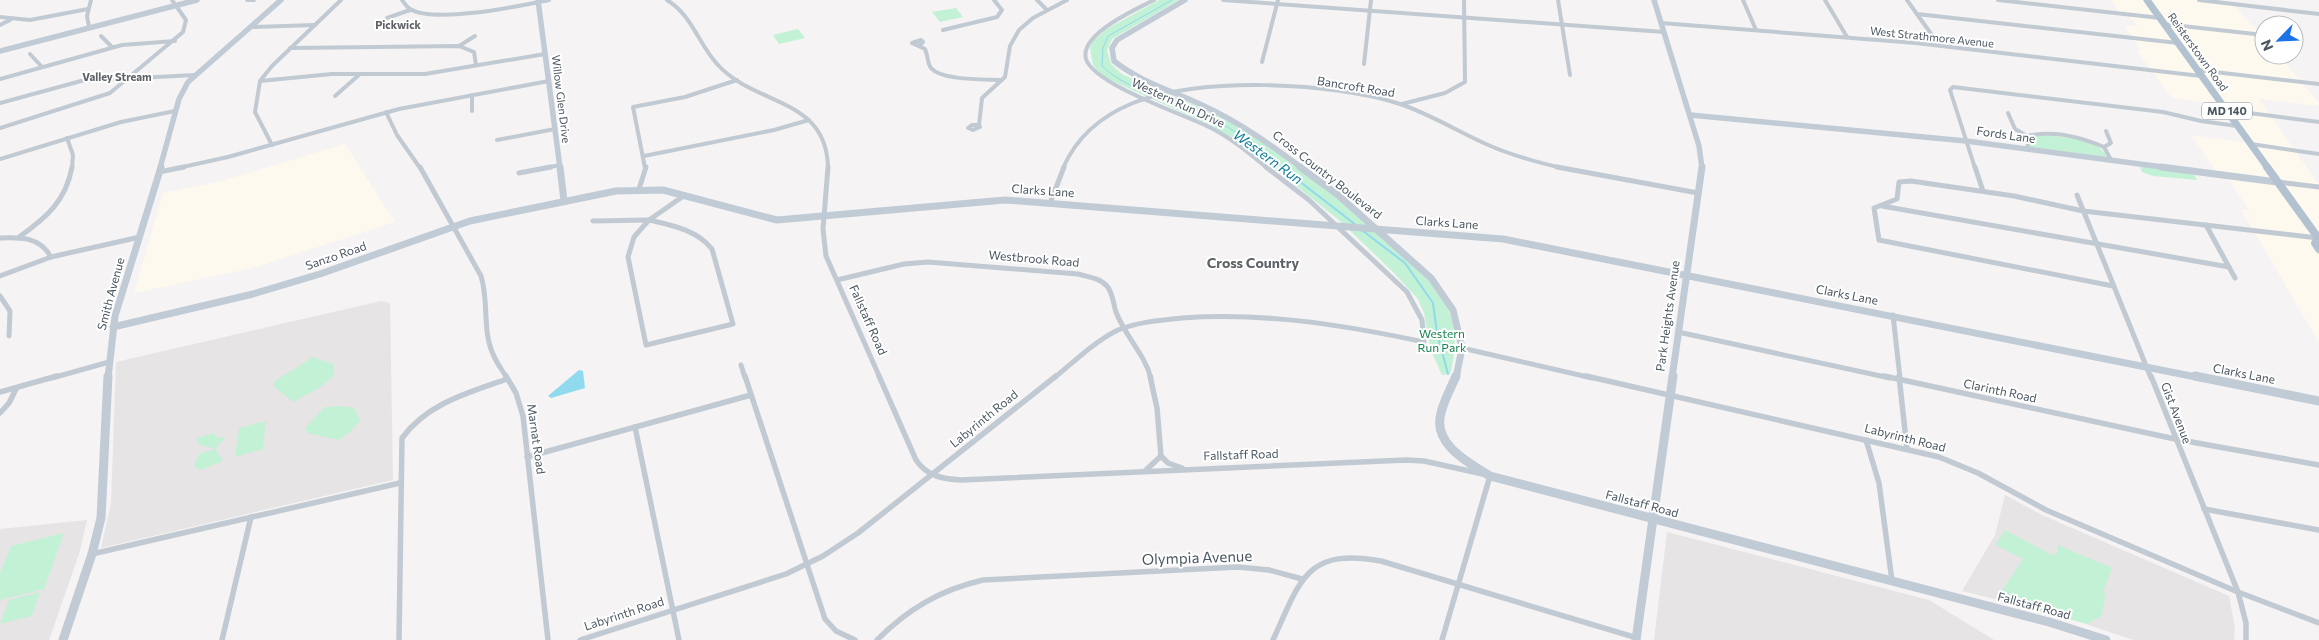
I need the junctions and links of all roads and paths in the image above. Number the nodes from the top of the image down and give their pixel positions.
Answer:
1 (91, 0) edge
2 (172, 0) edge
3 (198, 0) edge
4 (247, 0) edge
5 (254, 0) edge
6 (281, 0) edge
7 (342, 0) edge
8 (402, 0) edge
9 (549, 0) edge
10 (667, 0) edge
11 (994, 0) edge
12 (1037, 0) edge
13 (1067, 0) edge
14 (1154, 0) edge
15 (1185, 0) edge
16 (1224, 0) edge
17 (1371, 0) edge
18 (1464, 0) edge
19 (1558, 0) edge
20 (1654, 0) edge
21 (1743, 0) edge
22 (1826, 0) edge
23 (1906, 0) edge
24 (1998, 0) edge
25 (2147, 0) edge
26 (2199, 0) edge
27 (538, 1) edge
28 (1278, 2) edge
29 (176, 5) junction
30 (88, 9) junction
31 (410, 10) junction
32 (1047, 10) junction
33 (1370, 11) junction
34 (1917, 14) junction
35 (2319, 14) edge
36 (0, 17) edge
37 (387, 18) dead end
38 (1465, 18) junction
39 (10, 20) junction
40 (2162, 21) junction
41 (1661, 23) junction
42 (0, 24) edge
43 (315, 25) junction
44 (1562, 26) junction
45 (89, 27) junction
46 (251, 27) junction
47 (944, 30) dead end
48 (1756, 30) junction
49 (1664, 32) junction
50 (2254, 35) edge
51 (101, 36) dead end
52 (475, 36) dead end
53 (1847, 37) junction
54 (175, 40) junction
55 (2178, 43) junction
56 (920, 45) dead end
57 (1939, 45) junction
58 (459, 46) junction
59 (112, 47) junction
60 (290, 48) junction
61 (0, 50) edge
62 (30, 54) dead end
63 (545, 54) junction
64 (1262, 62) dead end
65 (1364, 64) dead end
66 (476, 65) junction
67 (42, 67) junction
68 (2199, 73) junction
69 (360, 74) junction
70 (195, 75) junction
71 (1570, 75) dead end
72 (130, 78) junction
73 (0, 79) edge
74 (738, 80) junction
75 (1002, 80) junction
76 (549, 81) junction
77 (260, 82) junction
78 (2319, 84) edge
79 (1173, 93) junction
80 (472, 94) junction
81 (335, 96) dead end
82 (1146, 98) junction
83 (0, 103) edge
84 (1400, 104) junction
85 (2226, 110) junction
86 (175, 111) junction
87 (472, 111) dead end
88 (386, 112) junction
89 (2008, 113) dead end
90 (1690, 115) junction
91 (809, 120) junction
92 (2319, 122) edge
93 (979, 125) dead end
94 (2237, 126) junction
95 (0, 128) edge
96 (555, 129) junction
97 (2106, 131) dead end
98 (2027, 136) junction
99 (67, 138) junction
100 (496, 140) dead end
101 (1966, 141) junction
102 (2250, 144) junction
103 (272, 145) junction
104 (2104, 147) junction
105 (2028, 149) junction
106 (2319, 154) edge
107 (644, 156) junction
108 (0, 159) edge
109 (2111, 160) junction
110 (560, 165) junction
111 (159, 172) junction
112 (519, 173) dead end
113 (2277, 182) junction
114 (2319, 187) edge
115 (639, 189) junction
116 (1983, 191) junction
117 (1698, 193) junction
118 (2077, 195) dead end
119 (685, 196) junction
120 (564, 201) junction
121 (1050, 203) junction
122 (1879, 206) junction
123 (2083, 211) junction
124 (825, 216) junction
125 (650, 220) junction
126 (594, 221) dead end
127 (2206, 225) junction
128 (452, 226) junction
129 (1338, 226) junction
130 (1378, 229) junction
131 (140, 237) junction
132 (0, 238) edge
133 (19, 238) junction
134 (2319, 238) edge
135 (2098, 246) junction
136 (2319, 249) edge
137 (51, 257) junction
138 (2229, 267) junction
139 (1686, 274) junction
140 (0, 276) edge
141 (2235, 278) dead end
142 (837, 280) junction
143 (2113, 286) junction
144 (0, 296) edge
145 (1893, 315) junction
146 (113, 327) junction
147 (1123, 327) junction
148 (1678, 332) junction
149 (9, 336) dead end
150 (1424, 342) joint
151 (1462, 348) junction
152 (109, 362) junction
153 (741, 365) dead end
154 (2147, 366) junction
155 (507, 379) junction
156 (1901, 380) junction
157 (16, 389) junction
158 (0, 392) edge
159 (751, 395) junction
160 (1670, 396) junction
161 (2319, 401) edge
162 (0, 413) edge
163 (635, 427) junction
164 (2175, 439) junction
165 (1866, 440) junction
166 (1906, 449) junction
167 (1161, 456) junction
168 (527, 457) junction
169 (2319, 465) edge
170 (1188, 470) junction
171 (1143, 472) junction
172 (932, 475) junction
173 (1487, 476) junction
174 (400, 483) junction
175 (2204, 508) junction
176 (251, 517) junction
177 (1652, 520) junction
178 (2319, 530) edge
179 (92, 554) junction
180 (805, 565) junction
181 (1302, 579) junction
182 (1892, 581) junction
183 (1457, 585) junction
184 (2238, 592) junction
185 (672, 610) junction
186 (2319, 623) edge
187 (1637, 639) edge
188 (2102, 639) edge
189 (63, 640) edge
190 (222, 640) edge
191 (399, 640) edge
192 (548, 640) edge
193 (580, 640) edge
194 (679, 640) edge
195 (855, 640) edge
196 (877, 640) edge
197 (1273, 640) edge
198 (1442, 640) edge
199 (2246, 640) edge

1 - 30 street
2 - 29 street
3 - 29 main road
4 - 5 street
6 - 46 main road, Smith Avenue
7 - 43 street
8 - 31 street
9 - 27 street
10 - 74 street, Fallstaff Road
11 - 47 street
12 - 32 street
13 - 32 street
14 - 82 street, Western Run Drive
15 - 79 main road, Cross Country Boulevard
16 - 28 street
17 - 33 street
18 - 38 street
19 - 44 street
20 - 41 main road, Park Heights Avenue
21 - 48 street
22 - 53 street
23 - 34 street
24 - 40 street
25 - 40 main road, Reisterstown Road / MD 140
26 - 35 street
27 - 31 street
27 - 63 main road, Willow Glen Drive
28 - 33 street
28 - 64 street
29 - 45 main road
29 - 54 street
30 - 39 street
30 - 45 street
31 - 37 street
32 - 75 street
33 - 38 street
33 - 65 street
34 - 55 street
34 - 57 street
36 - 39 street
38 - 44 street
38 - 84 street
39 - 42 street
40 - 50 street
40 - 55 main road, Reisterstown Road / MD 140
41 - 48 street, West Strathmore Avenue
41 - 49 main road, Park Heights Avenue
43 - 46 street
43 - 60 street
44 - 49 street
44 - 71 street
45 - 61 main road
46 - 70 main road, Smith Avenue
48 - 53 street, West Strathmore Avenue
49 - 90 main road, Park Heights Avenue
51 - 59 street
52 - 58 street
53 - 57 street, West Strathmore Avenue
54 - 59 street
54 - 72 street
55 - 68 main road, Reisterstown Road / MD 140
56 - 75 street
57 - 68 street, West Strathmore Avenue
58 - 60 street
58 - 66 street
59 - 67 street
60 - 77 street
62 - 67 street
63 - 66 street
63 - 76 main road, Willow Glen Drive
66 - 69 street
67 - 73 street
68 - 78 street, West Strathmore Avenue
68 - 85 main road, Reisterstown Road / MD 140
69 - 77 street
69 - 81 street
70 - 72 street
70 - 86 main road, Smith Avenue
72 - 83 street
72 - 95 street
74 - 91 street, Fallstaff Road
74 - 107 street
75 - 93 street
76 - 80 street
76 - 96 main road, Willow Glen Drive
77 - 103 street
79 - 82 street, Bancroft Road
79 - 84 street, Bancroft Road
79 - 130 main road, Cross Country Boulevard
80 - 87 street
80 - 88 street
82 - 121 street, Bancroft Road
82 - 129 street, Western Run Drive
84 - 117 street, Bancroft Road
85 - 92 street
85 - 94 main road, Reisterstown Road / MD 140
86 - 99 street
86 - 111 main road, Smith Avenue
88 - 103 street
88 - 128 street, Marnat Road
89 - 98 street
90 - 101 main road, Fords Lane
90 - 117 main road, Park Heights Avenue
91 - 107 street
91 - 124 street, Fallstaff Road
94 - 101 street
94 - 102 main road, Reisterstown Road / MD 140
96 - 100 street
96 - 110 main road, Willow Glen Drive
97 - 104 street
98 - 104 street
98 - 105 street
99 - 108 street
99 - 133 street
101 - 105 main road, Fords Lane
101 - 116 street
102 - 106 street
102 - 113 main road, Reisterstown Road / MD 140
103 - 111 street
104 - 109 street
105 - 109 main road, Fords Lane
107 - 115 street
109 - 113 main road, Fords Lane
110 - 112 street
110 - 120 main road, Willow Glen Drive
111 - 131 main road, Smith Avenue
113 - 114 street, Fords Lane
113 - 134 main road, Reisterstown Road / MD 140
115 - 119 main road, Clarks Lane
115 - 120 main road, Clarks Lane
116 - 122 street
116 - 123 street
117 - 139 main road, Park Heights Avenue
118 - 123 street, Gist Avenue
119 - 124 main road, Clarks Lane
119 - 125 street
120 - 128 main road, Sanzo Road
121 - 124 main road, Clarks Lane
121 - 129 main road, Clarks Lane
122 - 135 street
122 - 143 street
123 - 127 street
123 - 135 street, Gist Avenue
124 - 142 street, Fallstaff Road
125 - 125 street
125 - 126 street
127 - 134 street
127 - 138 street
128 - 146 main road, Sanzo Road
128 - 155 street, Marnat Road
129 - 130 main road, Clarks Lane
129 - 150 street, Western Run Drive
130 - 139 main road, Clarks Lane
130 - 151 main road, Cross Country Boulevard
131 - 137 street
131 - 146 main road, Smith Avenue
132 - 133 street
133 - 137 street
134 - 136 main road
135 - 138 street
135 - 143 street, Gist Avenue
137 - 140 street
138 - 141 street
139 - 145 main road, Clarks Lane
139 - 148 main road, Park Heights Avenue
142 - 147 street, Westbrook Road
142 - 172 street, Fallstaff Road
143 - 154 street, Gist Avenue
144 - 149 street
145 - 154 main road, Clarks Lane
145 - 156 street
146 - 152 main road, Smith Avenue
147 - 150 street, Labyrinth Road
147 - 167 street, Westbrook Road
147 - 172 street, Labyrinth Road
148 - 156 street, Clarinth Road
148 - 160 main road, Park Heights Avenue
151 - 160 street, Labyrinth Road
151 - 173 main road, Cross Country Boulevard
152 - 157 street
152 - 179 main road, Smith Avenue
153 - 159 street
154 - 161 main road, Clarks Lane
154 - 164 street, Gist Avenue
155 - 168 street, Marnat Road
155 - 174 street
156 - 164 street, Clarinth Road
156 - 166 street
157 - 158 street
157 - 162 street
159 - 163 street
159 - 180 street
160 - 165 street, Labyrinth Road
160 - 177 main road, Park Heights Avenue
163 - 168 street
163 - 185 street
164 - 169 street, Clarinth Road
164 - 175 street, Gist Avenue
165 - 166 street, Labyrinth Road
165 - 182 street
166 - 184 street, Labyrinth Road
167 - 170 street
167 - 171 street
168 - 192 street, Marnat Road
170 - 171 street, Fallstaff Road
170 - 173 street, Fallstaff Road
171 - 172 street, Fallstaff Road
172 - 180 street, Labyrinth Road
173 - 177 main road, Fallstaff Road
173 - 183 street
174 - 176 street
174 - 191 street
175 - 178 street
175 - 184 street, Gist Avenue
176 - 179 street
176 - 190 street
177 - 182 main road, Fallstaff Road
177 - 187 main road, Park Heights Avenue
179 - 189 main road, Smith Avenue
180 - 185 street, Labyrinth Road
180 - 195 street
181 - 183 street
181 - 196 street, Olympia Avenue
181 - 197 street
182 - 188 main road, Fallstaff Road
183 - 187 street
183 - 198 street
184 - 186 street, Labyrinth Road
184 - 199 street, Gist Avenue
185 - 193 street, Labyrinth Road
185 - 194 street

